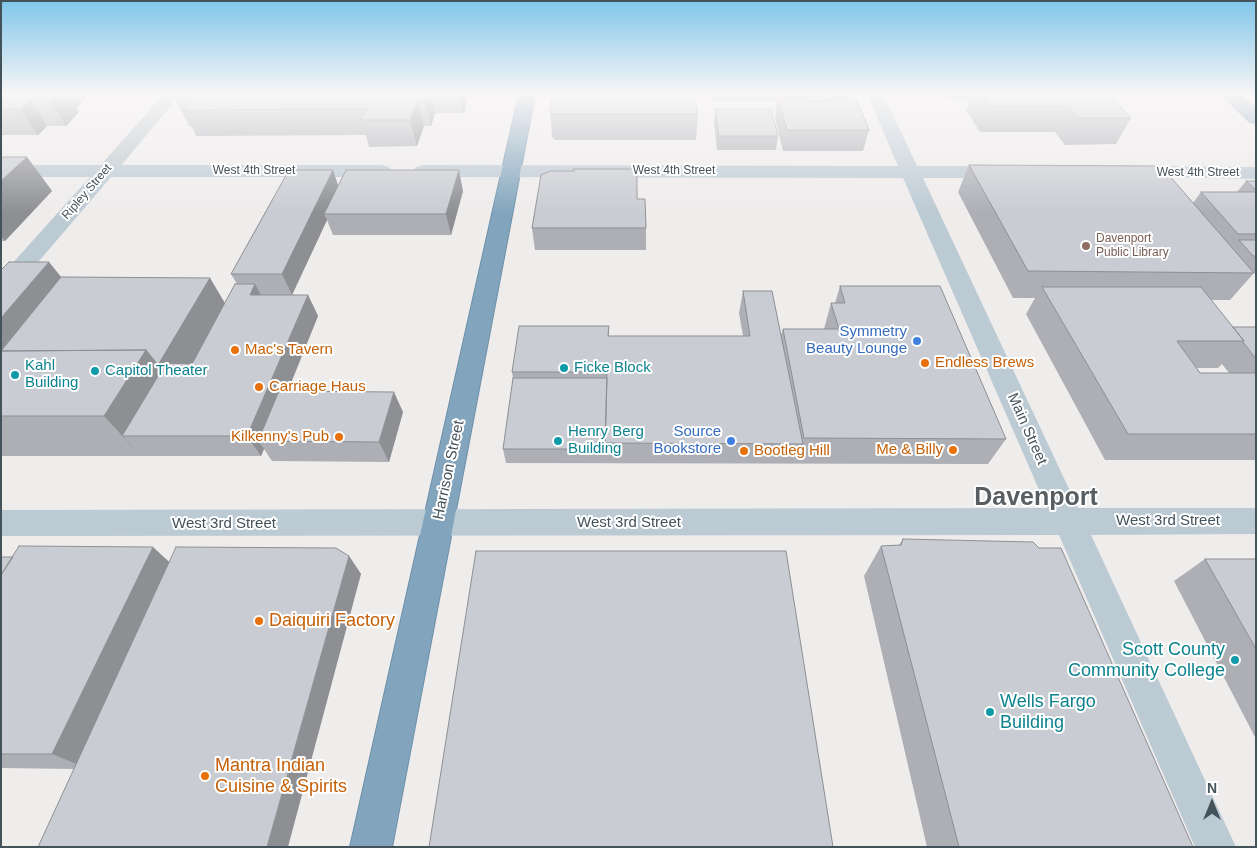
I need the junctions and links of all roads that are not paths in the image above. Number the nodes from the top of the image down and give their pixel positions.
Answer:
1 (139, 134) edge
2 (519, 134) edge
3 (893, 134) edge
4 (1, 171) edge
5 (106, 171) junction
6 (511, 171) junction
7 (910, 171) junction
8 (1026, 172) edge
9 (1114, 172) edge
10 (1256, 173) edge
11 (1, 290) edge
12 (1256, 520) edge
13 (1068, 522) junction
14 (1, 523) edge
15 (437, 524) junction
16 (371, 847) edge
17 (1216, 847) edge

1 - 5 street, Ripley Street
2 - 6 highway, Harrison Street
3 - 7 street, Main Street
4 - 5 street, West 4th Street
5 - 6 street, West 4th Street
5 - 11 street, Ripley Street
6 - 7 street, West 4th Street
6 - 15 highway, Harrison Street
7 - 8 street, West 4th Street
7 - 13 street, Main Street
9 - 10 street, West 4th Street
12 - 13 street, West 3rd Street
13 - 15 street, West 3rd Street
13 - 17 street, Main Street
14 - 15 street, West 3rd Street
15 - 16 highway, Harrison Street

